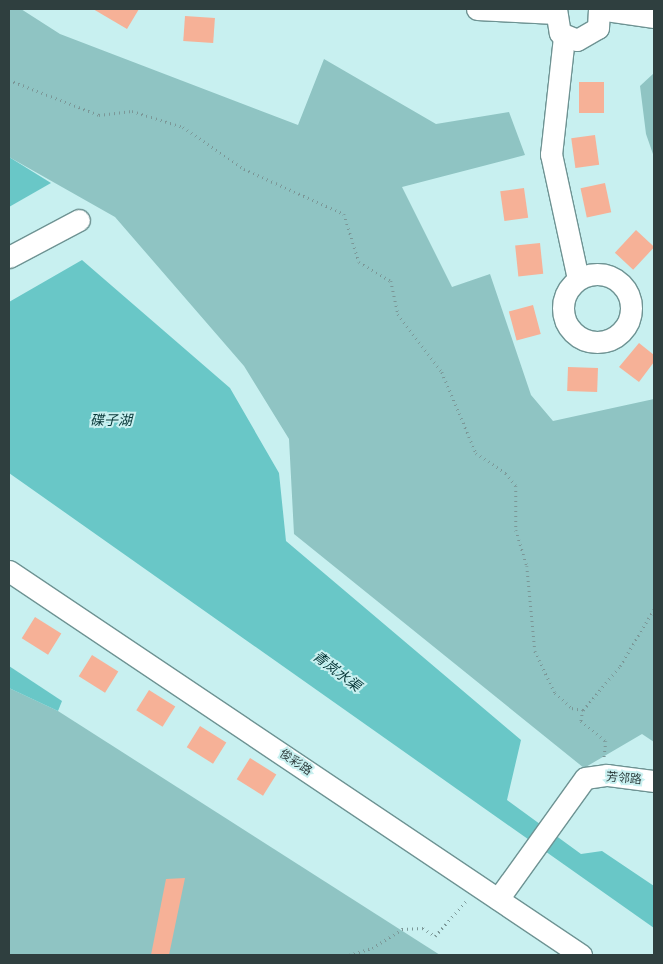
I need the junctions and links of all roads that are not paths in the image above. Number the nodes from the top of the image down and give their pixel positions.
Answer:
1 (477, 9) edge
2 (599, 9) edge
3 (556, 11) edge
4 (654, 18) edge
5 (564, 37) junction
6 (79, 220) dead end
7 (9, 257) edge
8 (578, 279) dead end
9 (9, 572) edge
10 (654, 781) edge
11 (491, 894) junction
12 (581, 955) edge

1 - 3 street
2 - 4 street
2 - 5 street
3 - 5 street
5 - 8 street
6 - 7 street
9 - 11 street, 俊彩路
10 - 11 street, 芳邻路
11 - 12 street, 俊彩路

